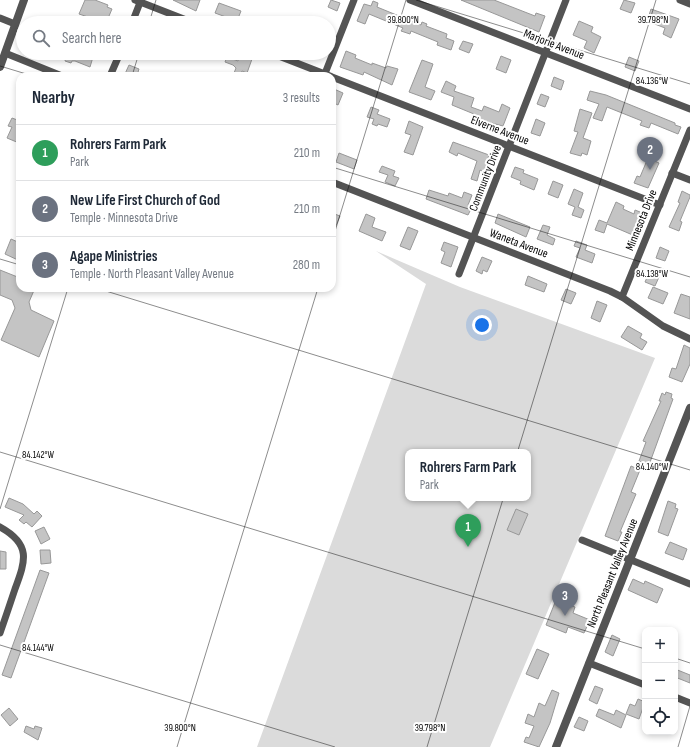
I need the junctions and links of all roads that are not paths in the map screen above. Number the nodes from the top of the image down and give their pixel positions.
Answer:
1 (24, 0) edge
2 (354, 0) edge
3 (410, 0) edge
4 (566, 0) edge
5 (680, 0) edge
6 (139, 1) edge
7 (690, 4) edge
8 (18, 16) edge
9 (134, 16) edge
10 (176, 16) edge
11 (0, 18) edge
12 (15, 24) joint
13 (336, 53) edge
14 (546, 53) junction
15 (5, 54) junction
16 (16, 58) edge
17 (21, 60) edge
18 (117, 60) edge
19 (288, 60) edge
20 (333, 60) edge
21 (0, 67) edge
22 (52, 72) edge
23 (112, 72) edge
24 (318, 72) edge
25 (329, 72) edge
26 (336, 79) edge
27 (690, 109) edge
28 (690, 130) edge
29 (509, 146) junction
30 (672, 173) junction
31 (690, 180) edge
32 (336, 184) edge
33 (660, 205) junction
34 (474, 237) junction
35 (459, 274) dead end
36 (622, 297) junction
37 (690, 339) edge
38 (690, 408) edge
39 (0, 527) edge
40 (582, 540) dead end
41 (630, 560) junction
42 (690, 584) edge
43 (0, 633) edge
44 (589, 663) junction
45 (642, 684) edge
46 (678, 698) edge
47 (690, 703) edge
48 (556, 747) edge

1 - 8 street
2 - 13 street
3 - 14 street, Marjorie Avenue
4 - 14 street, Community Drive
5 - 7 street
6 - 9 street
6 - 10 street
11 - 12 street
12 - 15 street
14 - 27 street, Marjorie Avenue
14 - 29 street, Community Drive
15 - 16 street
15 - 21 street
17 - 22 street
18 - 23 street
19 - 24 street, Elverne Avenue
20 - 25 street
26 - 29 street, Elverne Avenue
28 - 30 street, Minnesota Drive
29 - 33 street, Elverne Avenue
29 - 34 street, Community Drive
30 - 31 street
30 - 33 street, Minnesota Drive
32 - 34 street, Waneta Avenue
33 - 36 street, Minnesota Drive
34 - 35 street, Community Drive
34 - 36 street, Waneta Avenue
36 - 37 street, Waneta Avenue
38 - 41 street, North Pleasant Valley Avenue
39 - 43 street
40 - 41 street
41 - 42 street
41 - 44 street, North Pleasant Valley Avenue
44 - 45 street
44 - 48 street, North Pleasant Valley Avenue
46 - 47 street

